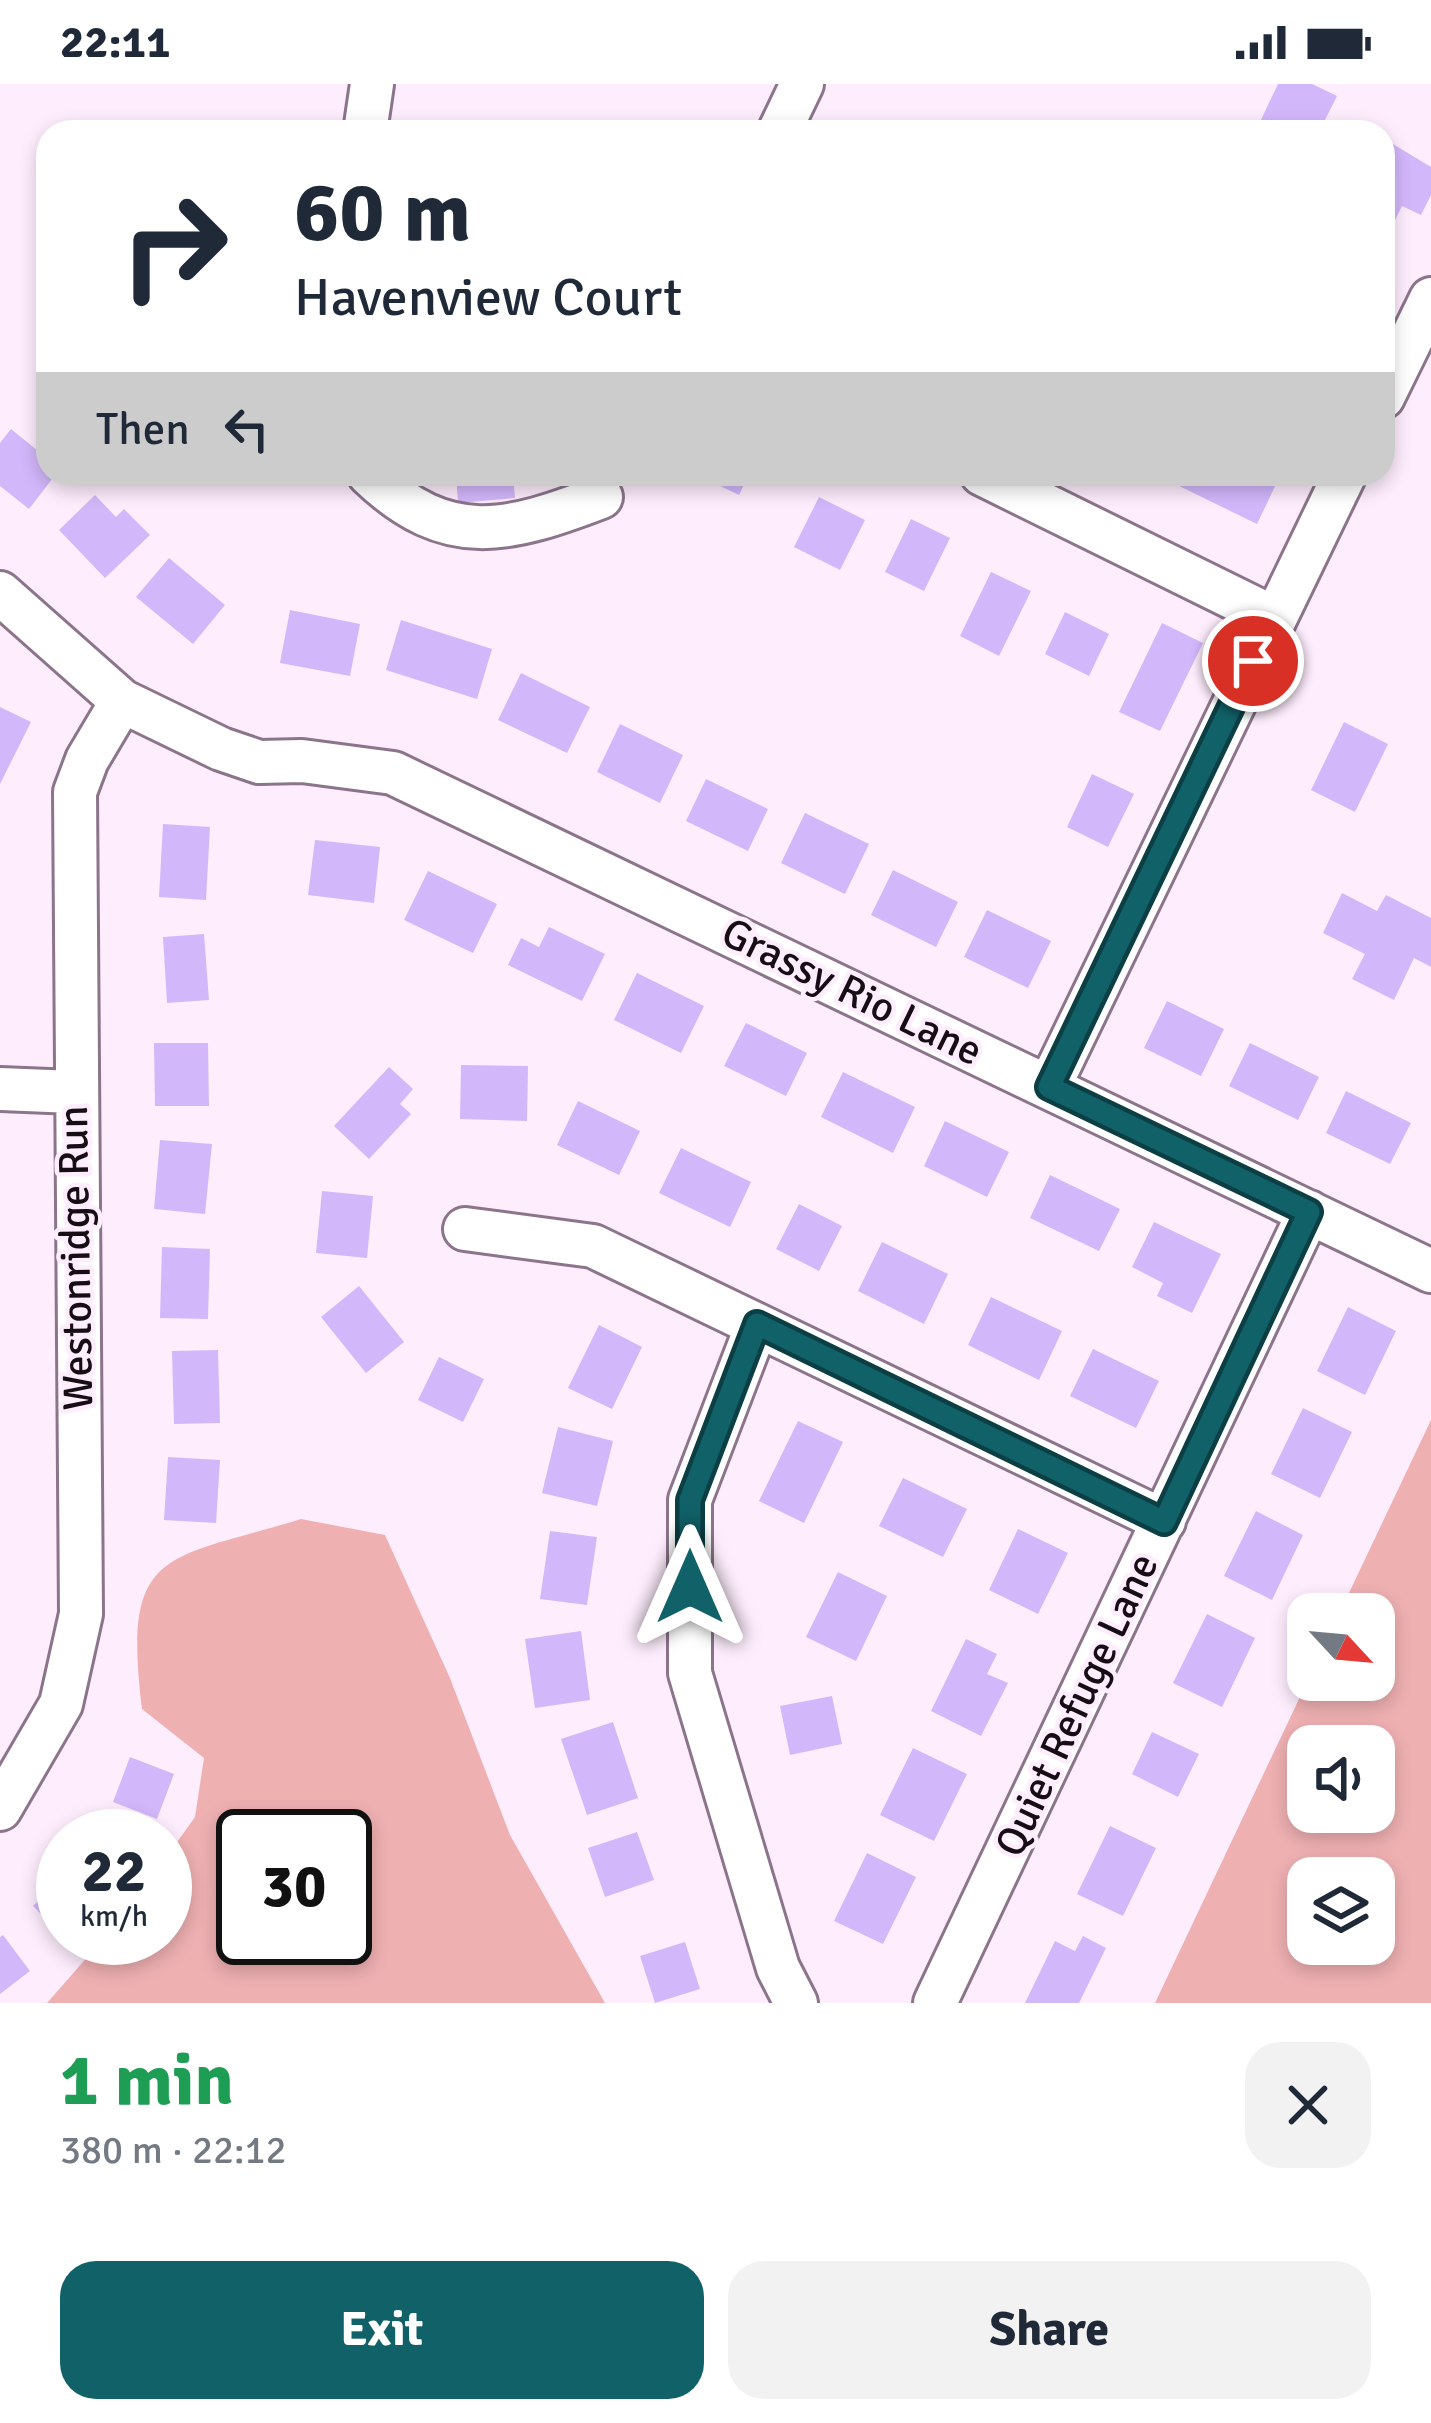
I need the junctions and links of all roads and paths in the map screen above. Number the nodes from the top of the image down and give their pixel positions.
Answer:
1 (372, 84) edge
2 (802, 84) edge
3 (367, 120) edge
4 (785, 120) edge
5 (1431, 299) edge
6 (1395, 372) edge
7 (382, 486) edge
8 (1006, 486) edge
9 (1339, 486) edge
10 (601, 498) edge
11 (0, 593) edge
12 (1274, 618) junction
13 (122, 700) junction
14 (1049, 1087) junction
15 (0, 1089) edge
16 (74, 1092) junction
17 (1309, 1212) junction
18 (465, 1229) dead end
19 (1431, 1271) edge
20 (757, 1324) junction
21 (1164, 1522) junction
22 (0, 1808) edge
23 (796, 2003) edge
24 (935, 2003) edge

1 - 3 street
2 - 4 street
5 - 6 street
7 - 10 street
8 - 12 street
9 - 12 street
11 - 13 street
12 - 14 street
13 - 14 street, Grassy Rio Lane
13 - 16 street, Westonridge Run
14 - 17 street, Grassy Rio Lane
15 - 16 street
16 - 22 street, Westonridge Run
17 - 19 street, Grassy Rio Lane
17 - 21 street, Quiet Refuge Lane
18 - 20 street
20 - 21 street
20 - 23 street
21 - 24 street, Quiet Refuge Lane

